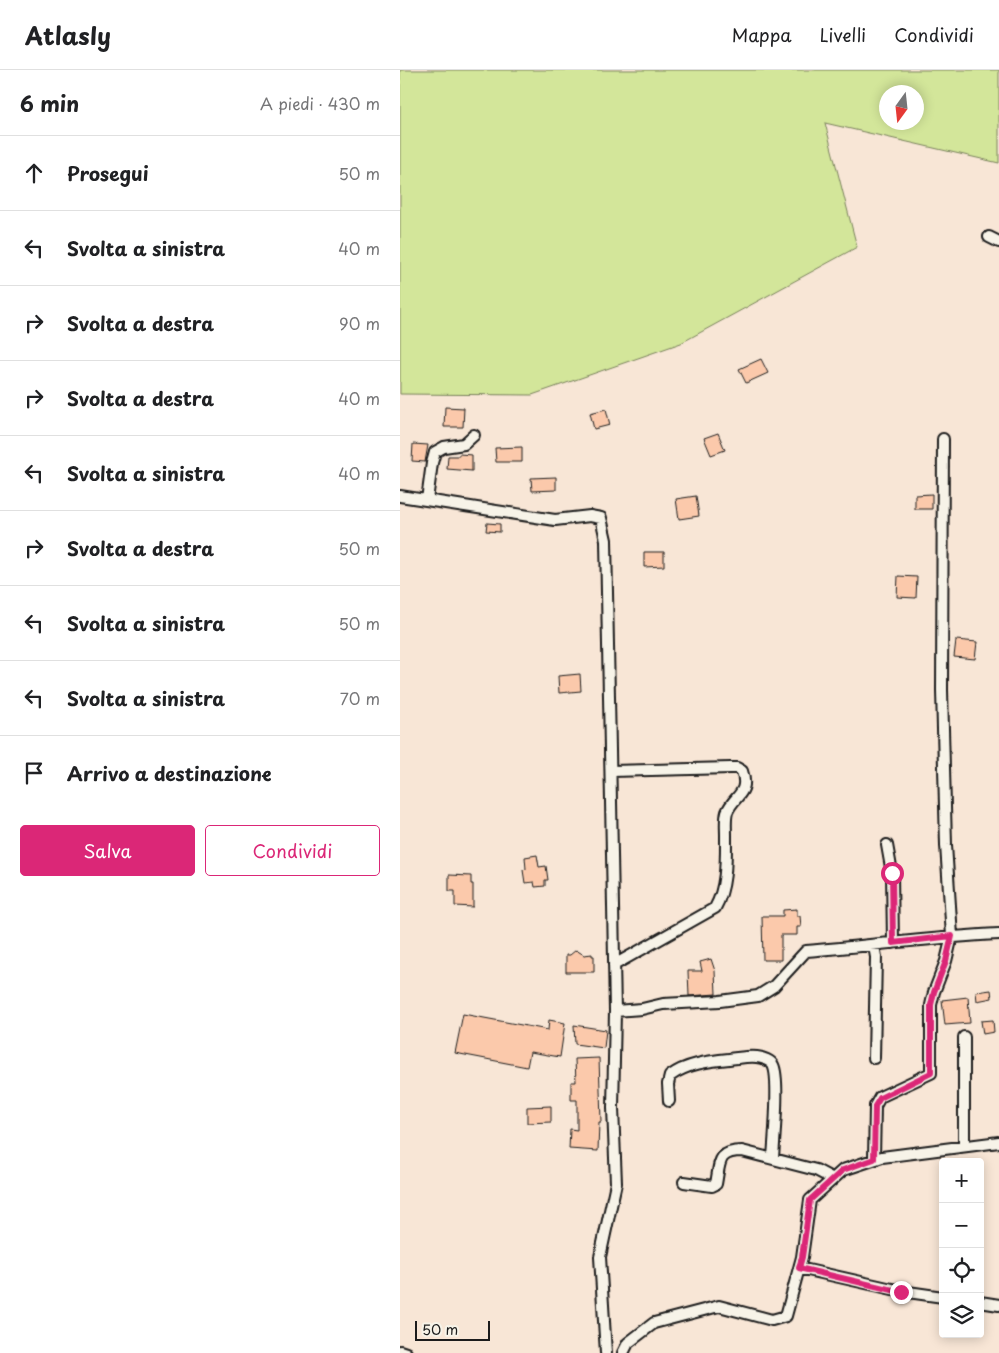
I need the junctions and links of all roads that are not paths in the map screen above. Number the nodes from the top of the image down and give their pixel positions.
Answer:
1 (989, 237) dead end
2 (999, 242) edge
3 (474, 436) dead end
4 (943, 439) dead end
5 (400, 496) edge
6 (427, 500) junction
7 (611, 771) junction
8 (887, 845) dead end
9 (999, 934) edge
10 (952, 936) junction
11 (893, 943) junction
12 (874, 946) junction
13 (614, 965) junction
14 (615, 1011) junction
15 (964, 1037) dead end
16 (874, 1058) dead end
17 (669, 1101) dead end
18 (999, 1142) edge
19 (964, 1146) junction
20 (773, 1158) junction
21 (874, 1159) junction
22 (833, 1179) junction
23 (684, 1182) dead end
24 (799, 1268) junction
25 (939, 1297) edge
26 (984, 1303) edge
27 (999, 1305) edge
28 (400, 1351) edge
29 (406, 1353) edge
30 (606, 1353) edge
31 (623, 1353) edge

1 - 2 street
3 - 6 street
4 - 10 street
5 - 6 street
6 - 7 street
7 - 13 street
7 - 13 street
8 - 11 street
9 - 10 street
10 - 11 street
10 - 21 street
11 - 12 street
12 - 14 street
12 - 16 street
13 - 14 street
14 - 30 street
15 - 19 street
17 - 20 street
18 - 19 street
19 - 21 street
20 - 22 street
20 - 23 street
21 - 22 street
22 - 24 street
24 - 25 street
24 - 31 street
26 - 27 street
28 - 29 street

